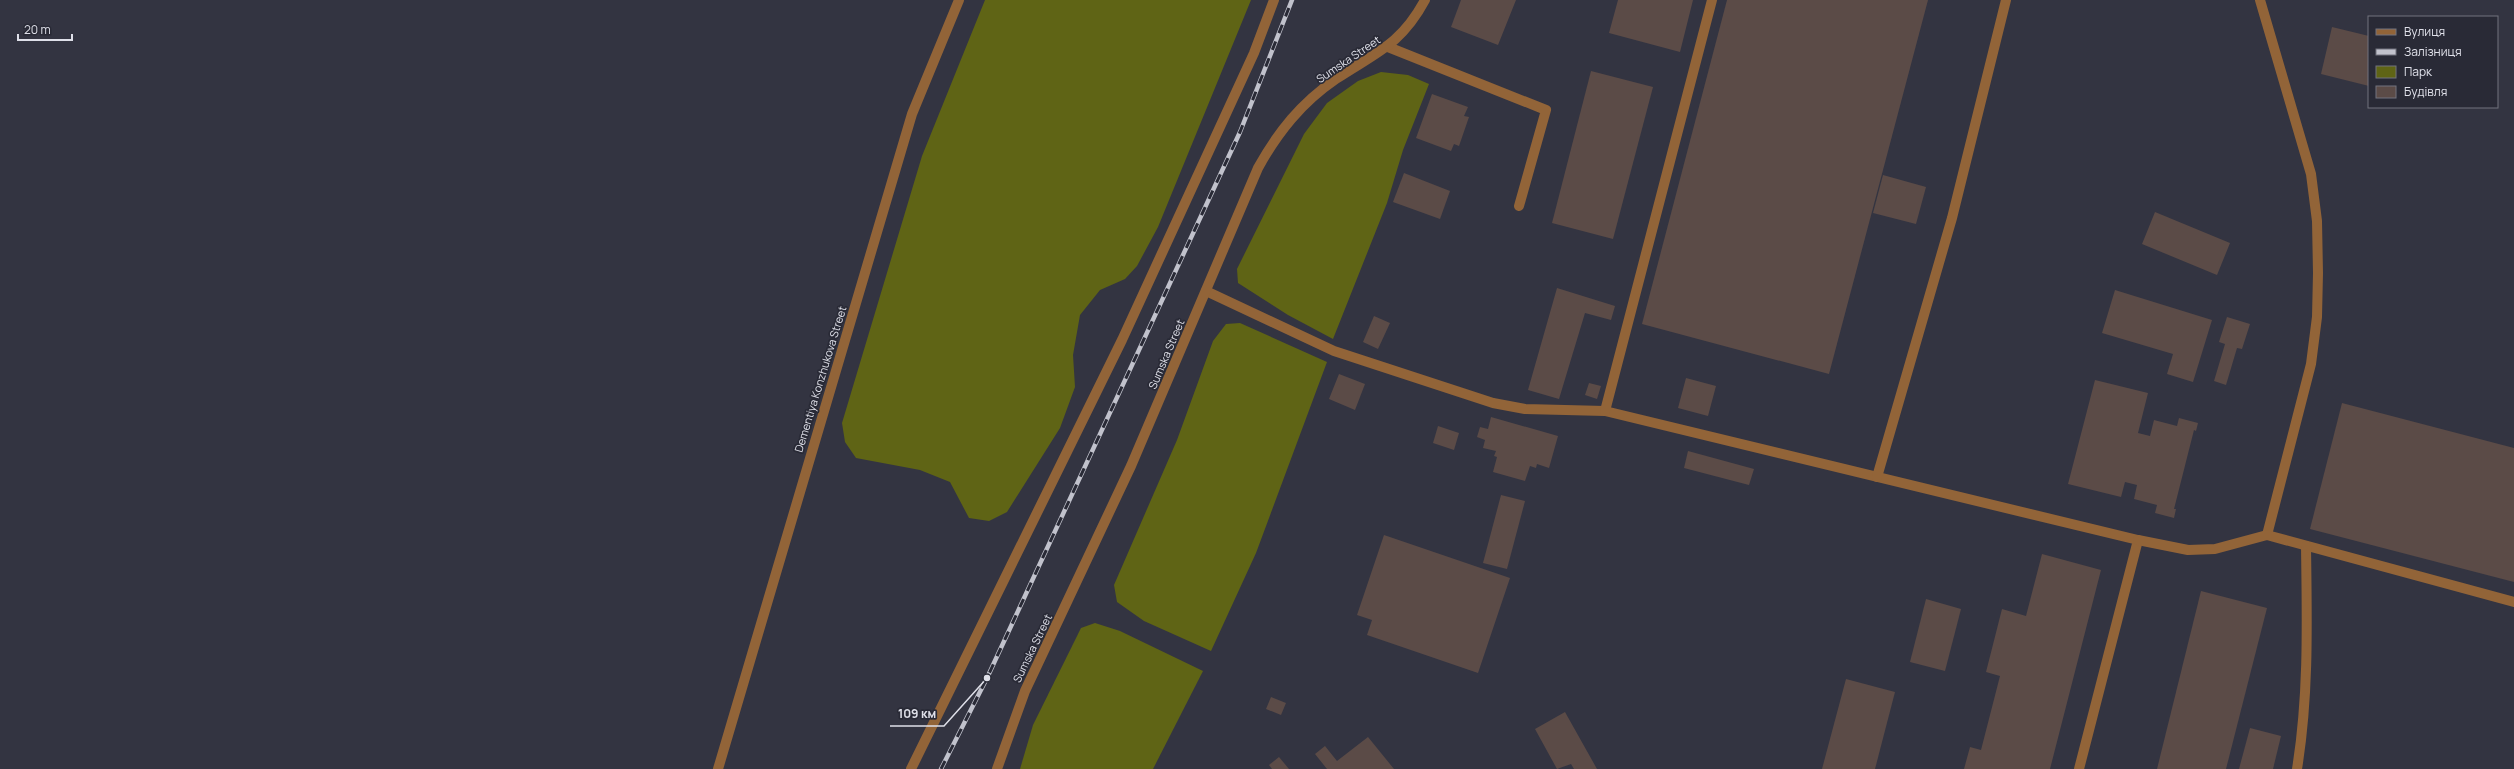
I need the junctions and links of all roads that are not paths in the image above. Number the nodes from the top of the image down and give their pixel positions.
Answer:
1 (960, 0) edge
2 (1274, 0) edge
3 (1425, 0) edge
4 (1712, 0) edge
5 (2006, 0) edge
6 (2260, 0) edge
7 (1388, 47) junction
8 (1519, 206) dead end
9 (1206, 291) junction
10 (1605, 411) junction
11 (1877, 477) junction
12 (2267, 535) junction
13 (2138, 540) junction
14 (2306, 546) junction
15 (2514, 602) edge
16 (718, 769) edge
17 (911, 769) edge
18 (997, 769) edge
19 (2079, 769) edge
20 (2297, 769) edge

1 - 16 street, Dementiya Konzhukova Street
2 - 17 street
3 - 7 street, Sumska Street
4 - 10 street
5 - 11 street
6 - 12 street
7 - 8 street
7 - 9 street, Sumska Street
9 - 10 street
9 - 18 street, Sumska Street
10 - 11 street
11 - 13 street
12 - 13 street
12 - 14 street
13 - 19 street
14 - 15 street
14 - 20 street

